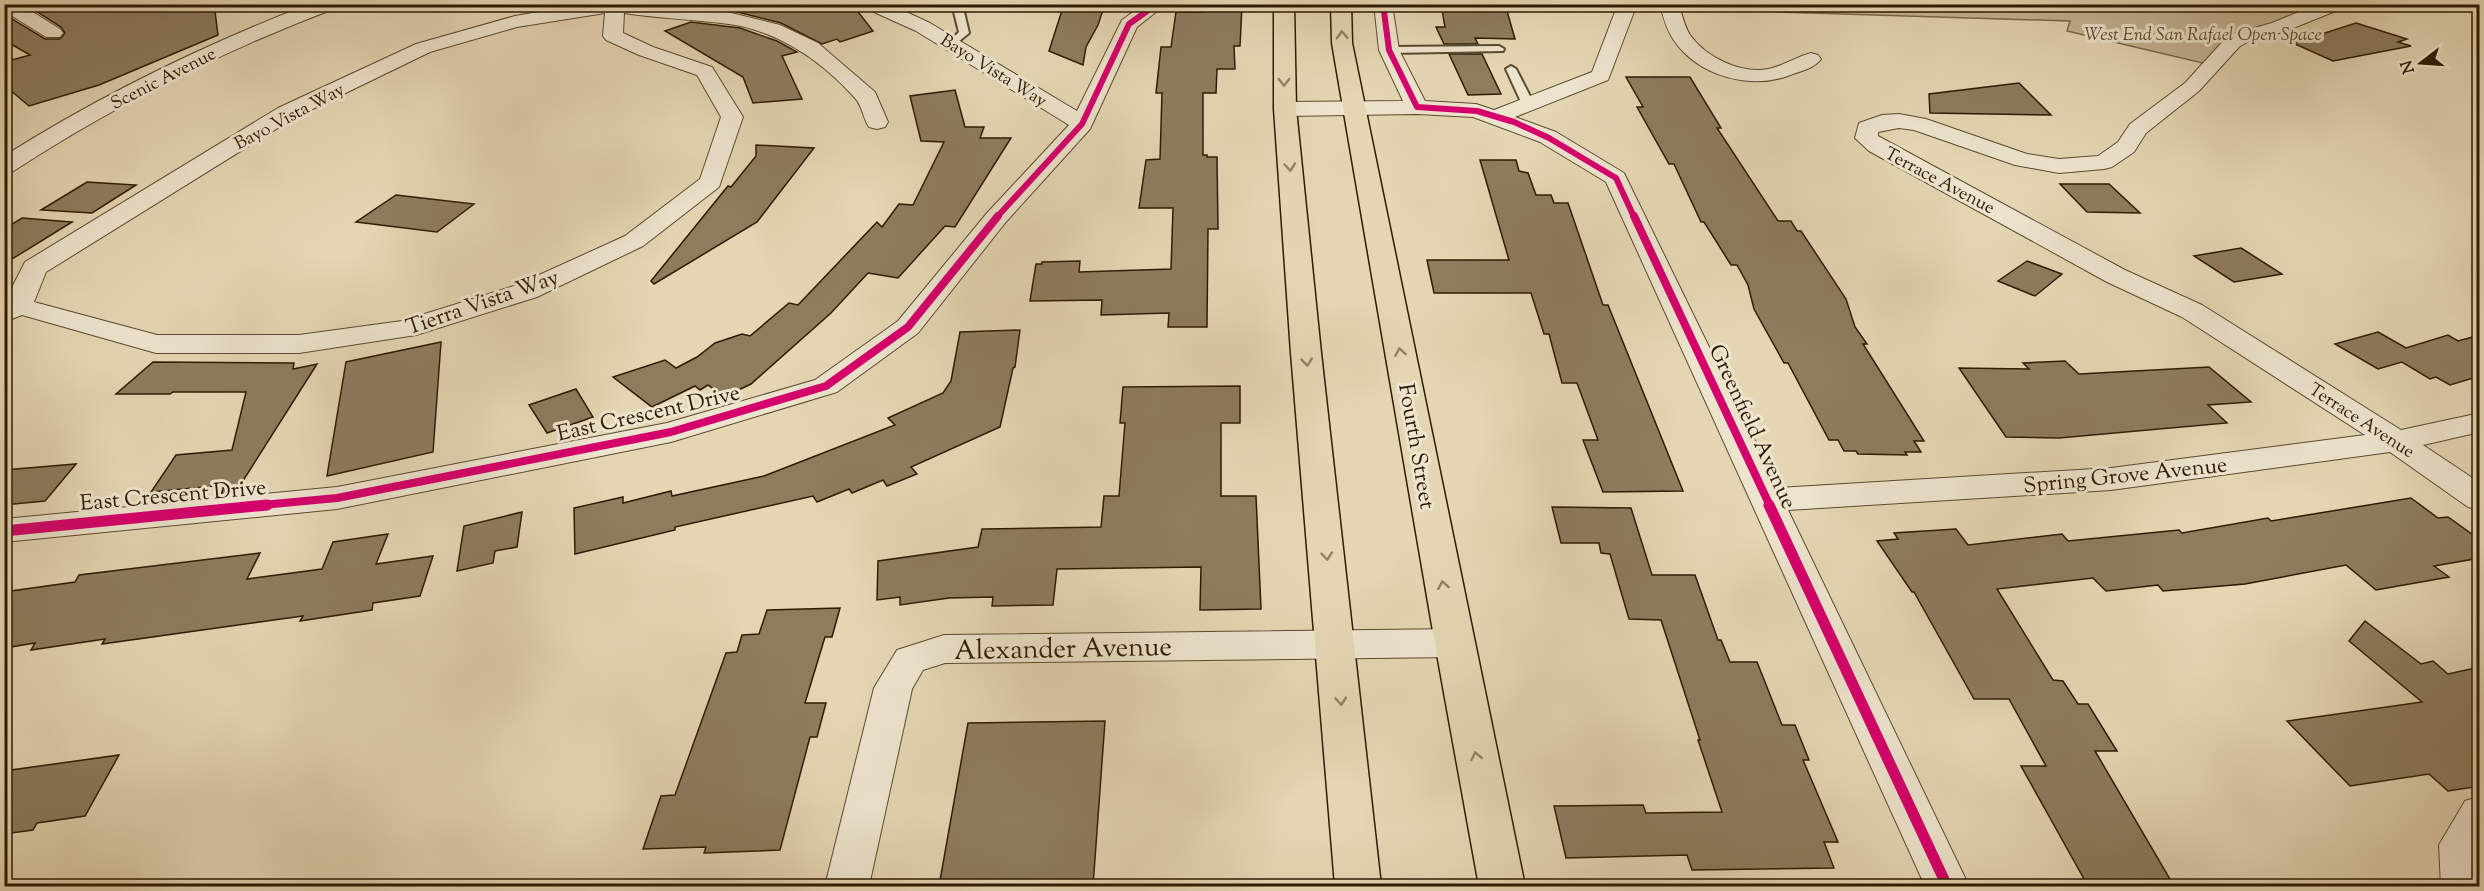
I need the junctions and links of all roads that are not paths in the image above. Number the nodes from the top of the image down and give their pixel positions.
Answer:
1 (7, 4) edge
2 (329, 4) edge
3 (872, 4) edge
4 (960, 4) edge
5 (1157, 4) edge
6 (1284, 4) edge
7 (1341, 4) edge
8 (1383, 4) edge
9 (1628, 4) edge
10 (1669, 4) edge
11 (2336, 4) edge
12 (617, 5) edge
13 (53, 33) dead end
14 (952, 44) junction
15 (1499, 49) dead end
16 (1389, 50) junction
17 (1811, 59) dead end
18 (1511, 69) dead end
19 (1527, 104) junction
20 (1417, 107) junction
21 (1355, 108) junction
22 (1285, 109) junction
23 (1496, 117) junction
24 (877, 122) dead end
25 (1082, 124) junction
26 (4, 167) edge
27 (12, 310) edge
28 (2480, 422) edge
29 (2396, 441) junction
30 (2480, 499) edge
31 (1768, 500) junction
32 (4, 531) edge
33 (1336, 643) junction
34 (1454, 643) junction
35 (2480, 814) edge
36 (847, 886) edge
37 (1358, 886) edge
38 (1502, 886) edge
39 (1947, 886) edge
40 (2463, 886) edge

1 - 13 street
2 - 26 street, Scenic Avenue
3 - 14 street, Bayo Vista Way
4 - 14 lane
5 - 25 street, East Crescent Drive
6 -> 22 main road
21 -> 7 main road, Fourth Street
8 - 16 street
9 - 19 street
10 - 17 street
11 - 29 street, Terrace Avenue
12 - 24 street, Bayo Vista Way
12 - 27 street, Bayo Vista Way
12 - 27 street, Tierra Vista Way
14 - 25 street, Bayo Vista Way
15 - 16 lane
16 - 20 street
18 - 19 lane
19 - 23 street
20 - 21 street, Greenfield Avenue
20 - 23 street, Greenfield Avenue
21 - 22 street, Greenfield Avenue
34 -> 21 main road, Fourth Street
22 -> 33 main road
23 - 31 street, Greenfield Avenue
25 - 32 street, East Crescent Drive
28 - 29 street, Spring Grove Avenue
29 - 30 street, Terrace Avenue
29 - 31 street, Spring Grove Avenue
31 - 39 street, Greenfield Avenue
33 - 34 street, Alexander Avenue
33 - 36 street, Alexander Avenue
33 -> 37 main road
38 -> 34 main road, Fourth Street
35 - 40 street

